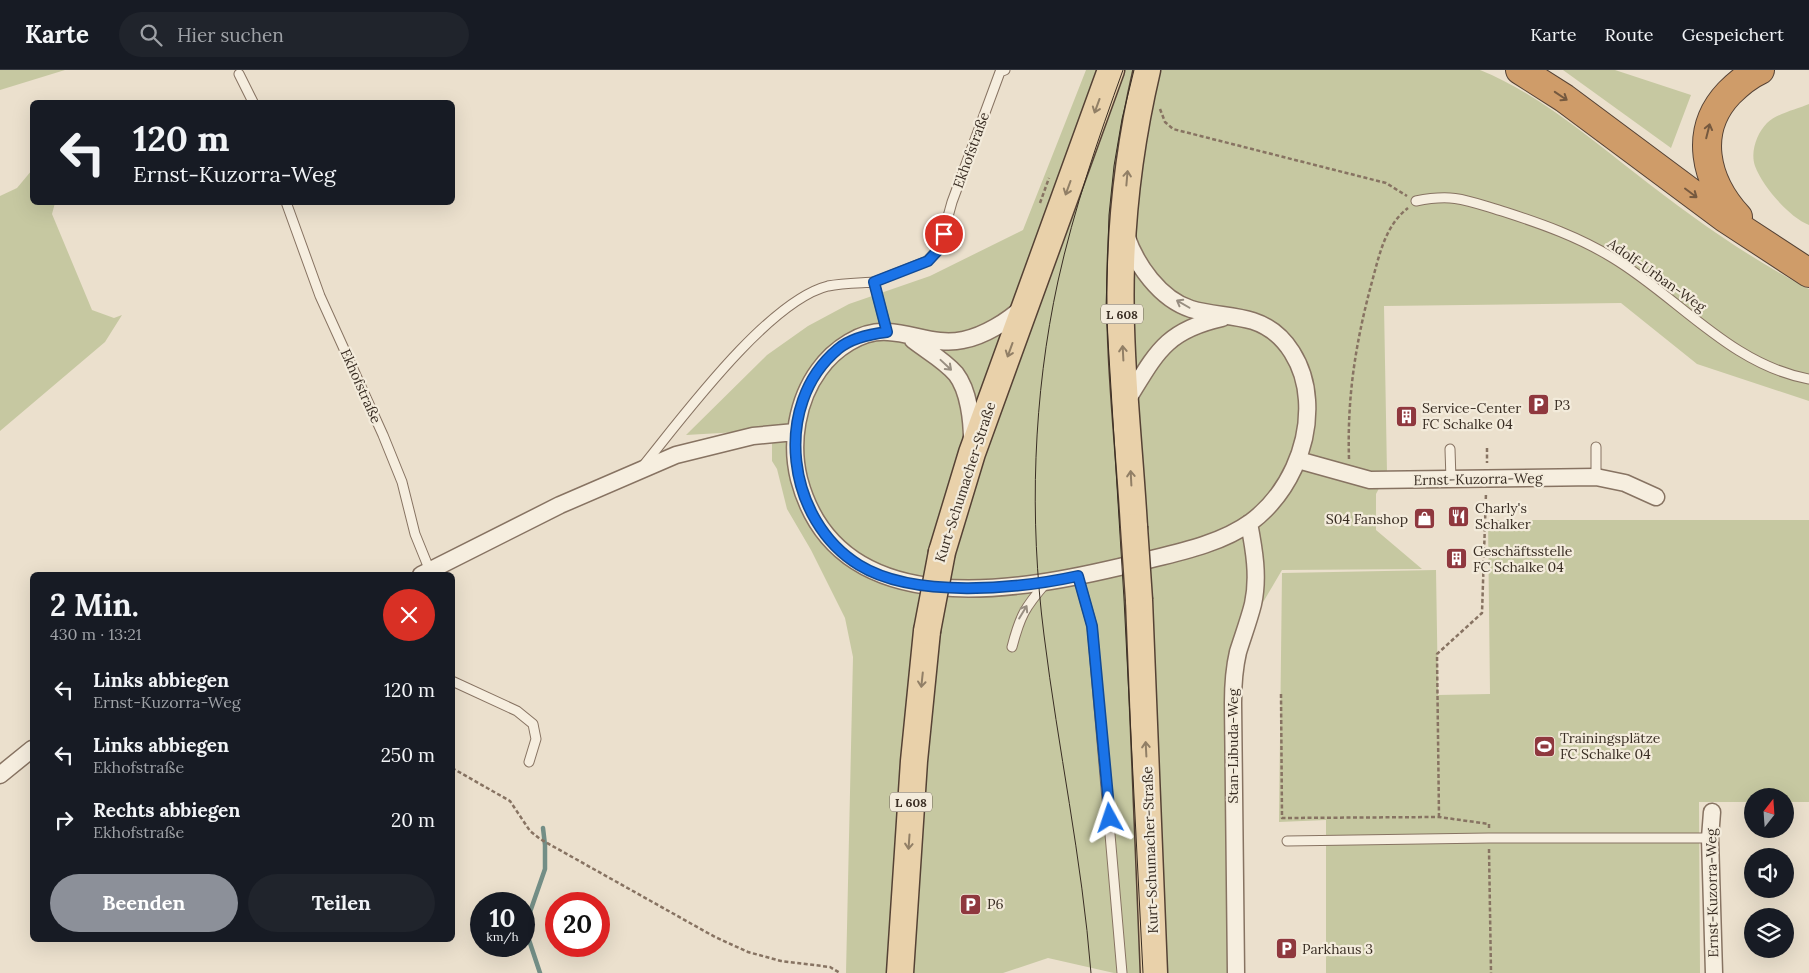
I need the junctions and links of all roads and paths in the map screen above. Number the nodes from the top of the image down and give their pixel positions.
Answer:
1 (1005, 70) edge
2 (1111, 70) edge
3 (1147, 70) edge
4 (1520, 70) edge
5 (1760, 70) edge
6 (239, 74) dead end
7 (252, 100) edge
8 (1158, 106) dead end
9 (1416, 201) junction
10 (287, 205) edge
11 (1123, 226) junction
12 (1754, 235) junction
13 (1809, 272) edge
14 (874, 282) junction
15 (1026, 304) junction
16 (1229, 316) junction
17 (887, 332) junction
18 (907, 336) junction
19 (1809, 379) edge
20 (1126, 402) junction
21 (795, 432) junction
22 (1596, 447) dead end
23 (1487, 448) dead end
24 (1450, 450) dead end
25 (972, 454) junction
26 (1298, 460) junction
27 (641, 468) junction
28 (1350, 475) junction
29 (1596, 477) junction
30 (1488, 479) junction
31 (1451, 480) junction
32 (1656, 498) dead end
33 (1249, 523) junction
34 (425, 572) edge
35 (427, 572) edge
36 (1078, 576) junction
37 (1047, 583) junction
38 (1012, 647) dead end
39 (455, 682) edge
40 (1281, 694) dead end
41 (30, 751) edge
42 (529, 762) dead end
43 (455, 770) edge
44 (0, 775) edge
45 (1712, 812) dead end
46 (1439, 817) junction
47 (1489, 824) dead end
48 (1489, 838) junction
49 (1710, 838) junction
50 (1288, 841) dead end
51 (840, 973) edge
52 (900, 973) edge
53 (1122, 973) edge
54 (1154, 973) edge
55 (1236, 973) edge
56 (1491, 973) edge
57 (1714, 973) edge

1 - 14 lane, Ekhofstraße
2 -> 15 main road, Kurt-Schumacher-Straße / L 608
11 -> 3 main road, Kurt-Schumacher-Straße / L 608
4 -> 12 highway
12 -> 5 highway
6 - 7 lane
8 - 9 path
9 - 19 lane, Adolf-Urban-Weg
9 - 28 path
10 - 34 lane, Ekhofstraße
16 -> 11 street
20 -> 11 main road, Kurt-Schumacher-Straße / L 608
12 - 13 highway
14 - 17 lane
14 - 27 lane, Ekhofstraße
15 - 18 street
15 -> 25 main road, Kurt-Schumacher-Straße / L 608
16 - 20 street
16 - 26 street
17 - 18 street
17 - 21 street
18 -> 25 street
54 -> 20 main road, Kurt-Schumacher-Straße / L 608, bridge
21 - 27 street, Ekhofstraße
21 - 37 street
22 - 29 lane
23 - 30 path
24 - 31 lane
25 -> 52 main road, Kurt-Schumacher-Straße / L 608, bridge
26 - 28 street, Ernst-Kuzorra-Weg
26 - 33 street
27 - 35 street, Ekhofstraße
28 - 31 street, Ernst-Kuzorra-Weg
29 - 30 street, Ernst-Kuzorra-Weg
29 - 32 street, Ernst-Kuzorra-Weg
30 - 31 street, Ernst-Kuzorra-Weg
30 - 46 path
33 - 36 street
33 - 55 street, Stan-Libuda-Weg
36 - 37 street
36 - 53 lane
38 -> 37 lane
39 - 42 lane
40 - 46 path
41 - 44 street
43 - 51 path
45 - 49 street, Ernst-Kuzorra-Weg
46 - 47 path
48 - 49 lane
48 - 50 lane
48 - 56 path
49 - 57 street, Ernst-Kuzorra-Weg

